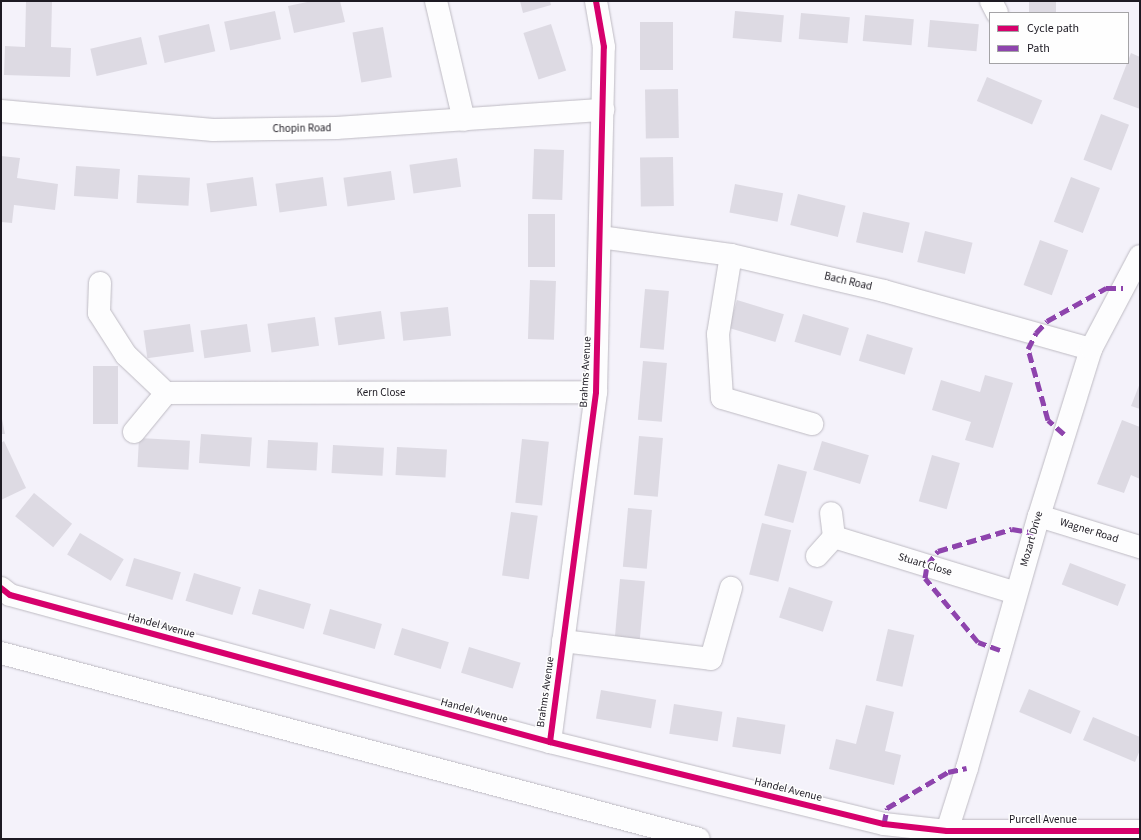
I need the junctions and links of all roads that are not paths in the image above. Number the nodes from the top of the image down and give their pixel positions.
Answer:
1 (436, 1) edge
2 (596, 1) edge
3 (991, 1) edge
4 (996, 12) edge
5 (603, 110) junction
6 (1, 111) edge
7 (464, 120) junction
8 (600, 237) junction
9 (731, 255) junction
10 (1140, 256) edge
11 (100, 283) dead end
12 (1091, 349) junction
13 (596, 392) junction
14 (166, 393) junction
15 (812, 424) dead end
16 (134, 432) dead end
17 (831, 513) dead end
18 (1039, 516) junction
19 (834, 537) junction
20 (1140, 547) edge
21 (817, 556) dead end
22 (1, 588) edge
23 (731, 588) dead end
24 (1016, 593) junction
25 (563, 642) junction
26 (1, 652) edge
27 (550, 742) junction
28 (947, 831) junction
29 (1140, 831) edge
30 (699, 839) edge

1 - 7 street
2 - 5 street, Brahms Avenue
3 - 4 street
5 - 7 street, Chopin Road
5 - 8 street, Brahms Avenue
6 - 7 street, Chopin Road
8 - 9 street, Bach Road
8 - 13 street, Brahms Avenue
9 - 12 street, Bach Road
9 - 15 street
10 - 12 street, Mozart Drive
11 - 14 street
12 - 18 street, Mozart Drive
13 - 14 street, Kern Close
13 - 25 street, Brahms Avenue
14 - 16 street
17 - 19 street
18 - 20 street, Wagner Road
18 - 24 street, Mozart Drive
19 - 21 street
19 - 24 street, Stuart Close
22 - 27 street, Handel Avenue
23 - 25 street
24 - 28 street, Mozart Drive
25 - 27 street, Brahms Avenue
26 - 30 street
27 - 28 street, Handel Avenue
28 - 29 street, Purcell Avenue

